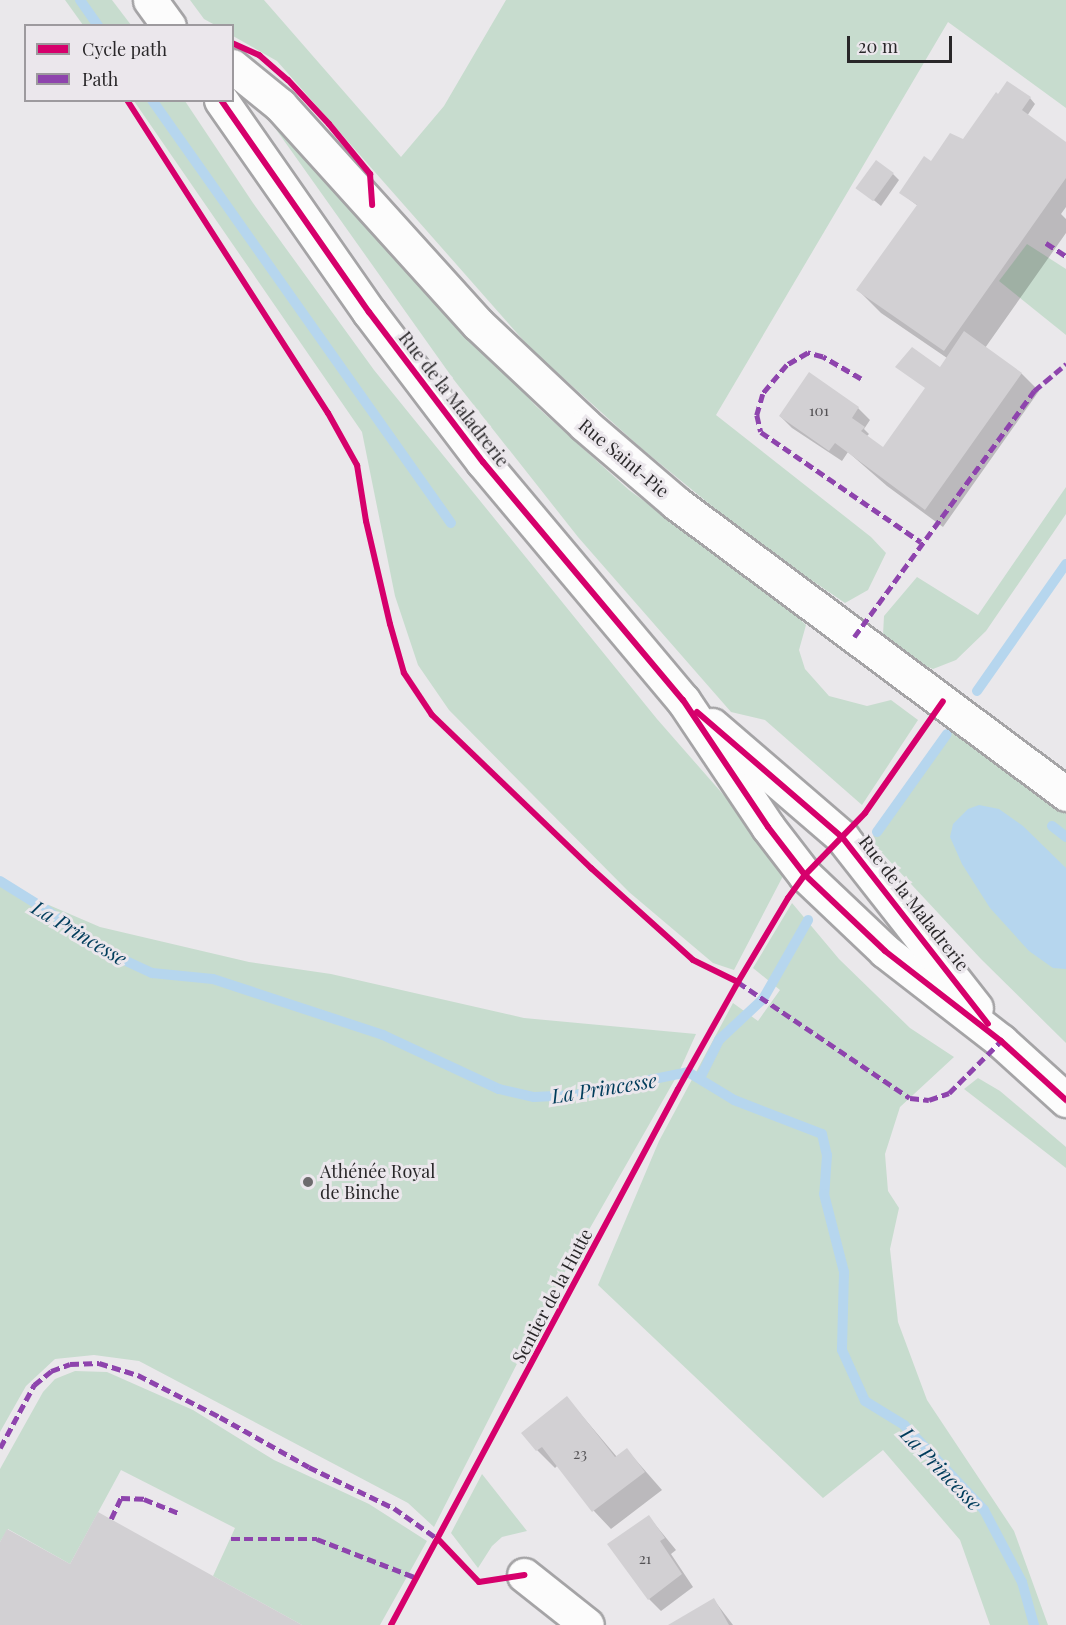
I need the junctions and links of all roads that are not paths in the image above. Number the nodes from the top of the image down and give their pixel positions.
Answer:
1 (150, 0) edge
2 (168, 24) edge
3 (234, 68) edge
4 (222, 102) edge
5 (683, 700) junction
6 (1066, 794) edge
7 (1001, 1041) junction
8 (1066, 1100) edge
9 (524, 1575) dead end
10 (587, 1625) edge

1 - 2 main road
3 - 6 main road, Rue Saint-Pie
4 - 5 main road, Rue de la Maladrerie
5 - 7 main road, Rue de la Maladrerie
5 - 7 main road, Rue de la Maladrerie
7 - 8 main road, Rue de la Maladrerie
9 - 10 main road

